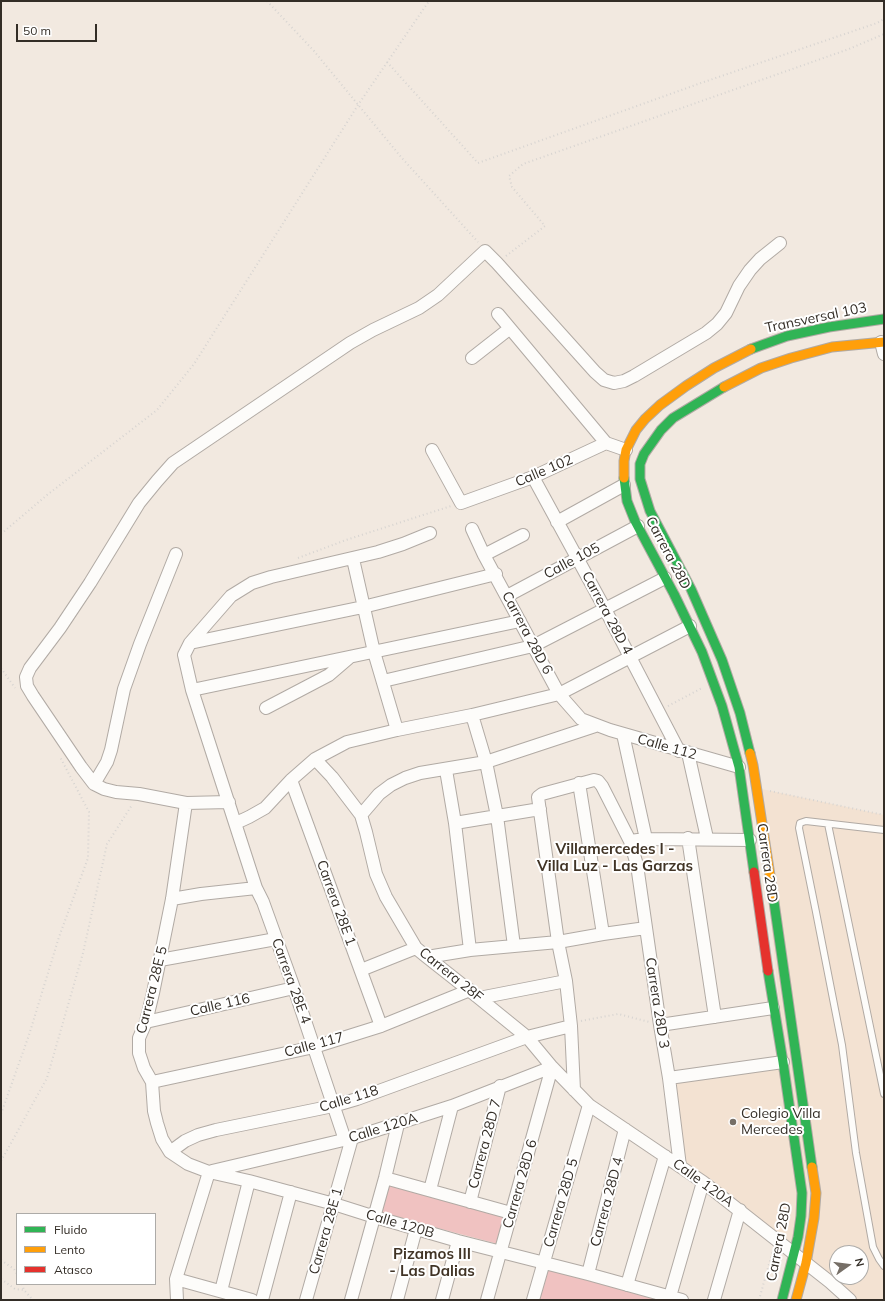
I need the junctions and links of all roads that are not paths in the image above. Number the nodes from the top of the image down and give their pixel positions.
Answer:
1 (780, 243) dead end
2 (498, 314) dead end
3 (884, 319) edge
4 (509, 329) junction
5 (883, 342) edge
6 (884, 354) edge
7 (472, 358) dead end
8 (606, 443) junction
9 (432, 450) dead end
10 (626, 450) junction
11 (533, 477) junction
12 (624, 485) junction
13 (557, 522) junction
14 (638, 526) junction
15 (472, 529) dead end
16 (430, 533) dead end
17 (523, 535) dead end
18 (176, 554) dead end
19 (484, 555) junction
20 (578, 558) junction
21 (353, 559) junction
22 (496, 574) junction
23 (665, 578) junction
24 (507, 596) junction
25 (363, 606) junction
26 (605, 609) junction
27 (520, 621) junction
28 (690, 626) junction
29 (190, 643) junction
30 (533, 646) junction
31 (374, 652) junction
32 (350, 657) junction
33 (631, 658) junction
34 (383, 681) junction
35 (192, 690) junction
36 (559, 694) junction
37 (266, 708) dead end
38 (472, 715) junction
39 (595, 726) junction
40 (397, 730) junction
41 (623, 734) junction
42 (684, 752) junction
43 (315, 759) junction
44 (486, 762) junction
45 (739, 767) junction
46 (446, 770) junction
47 (291, 780) junction
48 (579, 783) junction
49 (94, 784) junction
50 (229, 802) junction
51 (186, 803) junction
52 (540, 809) junction
53 (361, 815) junction
54 (497, 816) junction
55 (236, 823) junction
56 (454, 823) junction
57 (828, 824) junction
58 (884, 830) edge
59 (646, 838) junction
60 (688, 838) junction
61 (707, 838) junction
62 (750, 840) junction
63 (630, 841) junction
64 (256, 888) junction
65 (172, 899) junction
66 (646, 928) junction
67 (603, 934) junction
68 (276, 938) junction
69 (558, 942) junction
70 (514, 946) junction
71 (416, 948) junction
72 (470, 950) junction
73 (427, 958) junction
74 (160, 960) junction
75 (361, 970) junction
76 (566, 981) junction
77 (294, 988) junction
78 (474, 994) junction
79 (773, 1008) junction
80 (715, 1017) junction
81 (146, 1022) junction
82 (660, 1025) junction
83 (381, 1026) junction
84 (571, 1026) junction
85 (527, 1037) junction
86 (314, 1046) junction
87 (783, 1062) junction
88 (552, 1067) junction
89 (669, 1078) junction
90 (152, 1082) junction
91 (500, 1086) junction
92 (574, 1090) junction
93 (884, 1094) edge
94 (333, 1106) junction
95 (452, 1106) junction
96 (589, 1106) junction
97 (398, 1124) junction
98 (625, 1129) junction
99 (349, 1139) junction
100 (170, 1152) junction
101 (665, 1156) junction
102 (188, 1164) joint
103 (680, 1166) junction
104 (209, 1172) junction
105 (385, 1178) junction
106 (249, 1181) junction
107 (703, 1182) junction
108 (430, 1190) junction
109 (291, 1192) junction
110 (470, 1202) junction
111 (334, 1204) junction
112 (740, 1210) junction
113 (511, 1213) junction
114 (374, 1217) junction
115 (416, 1229) junction
116 (458, 1241) junction
117 (500, 1252) junction
118 (793, 1252) junction
119 (544, 1263) junction
120 (806, 1263) junction
121 (884, 1266) edge
122 (588, 1274) junction
123 (627, 1285) junction
124 (176, 1290) edge
125 (221, 1292) junction
126 (674, 1299) edge
127 (252, 1300) edge
128 (262, 1300) edge
129 (306, 1300) edge
130 (351, 1300) edge
131 (396, 1300) edge
132 (442, 1300) edge
133 (487, 1300) edge
134 (533, 1300) edge
135 (714, 1300) edge
136 (782, 1300) edge
137 (796, 1300) edge
138 (850, 1300) edge

1 - 49 street
2 - 4 street
3 - 10 street, Transversal 103
4 - 7 street
4 - 8 street
5 - 6 street
5 - 120 street, Carrera 28D
8 - 10 street
8 - 11 street, Calle 102
9 - 11 street, Calle 102
10 - 12 street, Carrera 28D
11 - 13 street, Carrera 28D 4
12 - 13 street
12 - 14 street, Carrera 28D
13 - 20 street, Carrera 28D 4
14 - 20 street, Calle 105
14 - 23 street, Carrera 28D
15 - 19 street, Carrera 28D 6
16 - 21 street
17 - 19 street
18 - 49 street
19 - 22 street, Carrera 28D 6
20 - 24 street, Calle 105
20 - 26 street, Carrera 28D 4
21 - 25 street
21 - 29 street
22 - 24 street, Carrera 28D 6
22 - 25 street
23 - 26 street
23 - 28 street, Carrera 28D
24 - 27 street, Carrera 28D 6
25 - 29 street
25 - 31 street
26 - 30 street
26 - 33 street, Carrera 28D 4
27 - 30 street, Carrera 28D 6
27 - 31 street
28 - 33 street
28 - 45 street, Carrera 28D
29 - 35 street, Carrera 28E 4
30 - 34 street
30 - 36 street, Carrera 28D 6
31 - 32 street
31 - 34 street
32 - 35 street
32 - 37 street
33 - 36 street
33 - 42 street, Carrera 28D 4
34 - 40 street
35 - 50 street, Carrera 28E 4
36 - 38 street
36 - 39 street, Carrera 28D 6
38 - 40 street
38 - 44 street
39 - 41 street, Calle 112
39 - 44 street
40 - 43 street
41 - 42 street, Calle 112
41 - 59 street
42 - 45 street, Calle 112
42 - 61 street, Carrera 28D 4
43 - 47 street
43 - 53 street, Carrera 28F
44 - 46 street
44 - 54 street
45 - 62 street, Carrera 28D
46 - 53 street
46 - 56 street
47 - 55 street
47 - 75 street, Carrera 28E 1
48 - 52 street
48 - 63 street
48 - 67 street
49 - 51 street
50 - 51 street
50 - 55 street, Carrera 28E 4
51 - 65 street, Carrera 28E 5
52 - 54 street
52 - 69 street
53 - 71 street, Carrera 28F
54 - 56 street
54 - 70 street
55 - 64 street, Carrera 28E 4
56 - 72 street
57 - 58 lane
57 - 93 lane
57 - 121 lane
59 - 60 street
59 - 63 street
60 - 61 street
60 - 80 street
61 - 62 street
62 - 79 street, Carrera 28D
63 - 66 street, Carrera 28D 3
64 - 65 street
64 - 68 street, Carrera 28E 4
65 - 74 street, Carrera 28E 5
66 - 67 street
66 - 82 street, Carrera 28D 3
67 - 69 street
68 - 74 street
68 - 77 street, Carrera 28E 4
69 - 70 street
69 - 76 street
70 - 72 street
71 - 73 street, Carrera 28F
71 - 75 street
72 - 73 street
73 - 78 street, Carrera 28F
74 - 81 street, Carrera 28E 5
75 - 83 street, Carrera 28E 1
76 - 78 street, Calle 117
76 - 84 street
77 - 81 street, Calle 116
77 - 86 street, Carrera 28E 4
78 - 83 street, Calle 117
78 - 85 street, Carrera 28F
79 - 80 street
79 - 87 street, Carrera 28D
80 - 82 street
81 - 90 street, Carrera 28E 5
82 - 89 street, Carrera 28D 3
83 - 86 street, Calle 117
84 - 85 street, Calle 118
84 - 92 street
85 - 88 street, Carrera 28F
85 - 94 street, Calle 118
86 - 90 street, Calle 117
86 - 94 street, Carrera 28E 4
87 - 89 street
87 - 118 street, Carrera 28D
88 - 91 street, Calle 120A
88 - 92 street, Carrera 28F
88 - 113 street, Carrera 28D 6
89 - 103 street, Carrera 28D 3
90 - 100 street, Carrera 28E 5
91 - 95 street, Calle 120A
91 - 110 street, Carrera 28D 7
92 - 96 street, Carrera 28F
94 - 99 street, Carrera 28E 4
94 - 100 street, Calle 118
95 - 97 street, Calle 120A
95 - 108 street
96 - 98 street, Calle 120A
96 - 119 street, Carrera 28D 5
97 - 99 street, Calle 120A
97 - 105 street
98 - 101 street, Calle 120A
98 - 122 street, Carrera 28D 4
99 - 104 street, Calle 120A
99 - 111 street, Carrera 28E 1
100 - 102 street, Carrera 28E 5
101 - 103 street, Calle 120A
101 - 123 street
102 - 104 street, Calle 120B
103 - 107 street, Calle 120A
104 - 106 street, Calle 120B
104 - 124 street
105 - 108 street
105 - 114 street
106 - 109 street, Calle 120B
106 - 125 street
107 - 112 street, Calle 120A
107 - 126 street
108 - 110 street
109 - 111 street, Calle 120B
109 - 128 street
110 - 113 street
111 - 114 street, Calle 120B
111 - 129 street, Carrera 28E 1
112 - 118 street, Calle 120A
112 - 135 street
113 - 117 street, Carrera 28D 6
114 - 115 street, Calle 120B
114 - 130 street
115 - 116 street, Calle 120B
115 - 131 street
116 - 117 street, Calle 120B
116 - 132 street
117 - 119 street, Calle 120B
117 - 133 street, Carrera 28D 6
118 - 120 street, Calle 120A
118 - 136 street, Carrera 28D
119 - 122 street, Calle 120B
119 - 134 street, Carrera 28D 5
120 - 137 street, Carrera 28D
120 - 138 street, Calle 120A
122 - 123 street, Calle 120B
123 - 126 street, Calle 120B
124 - 125 street
125 - 127 street

